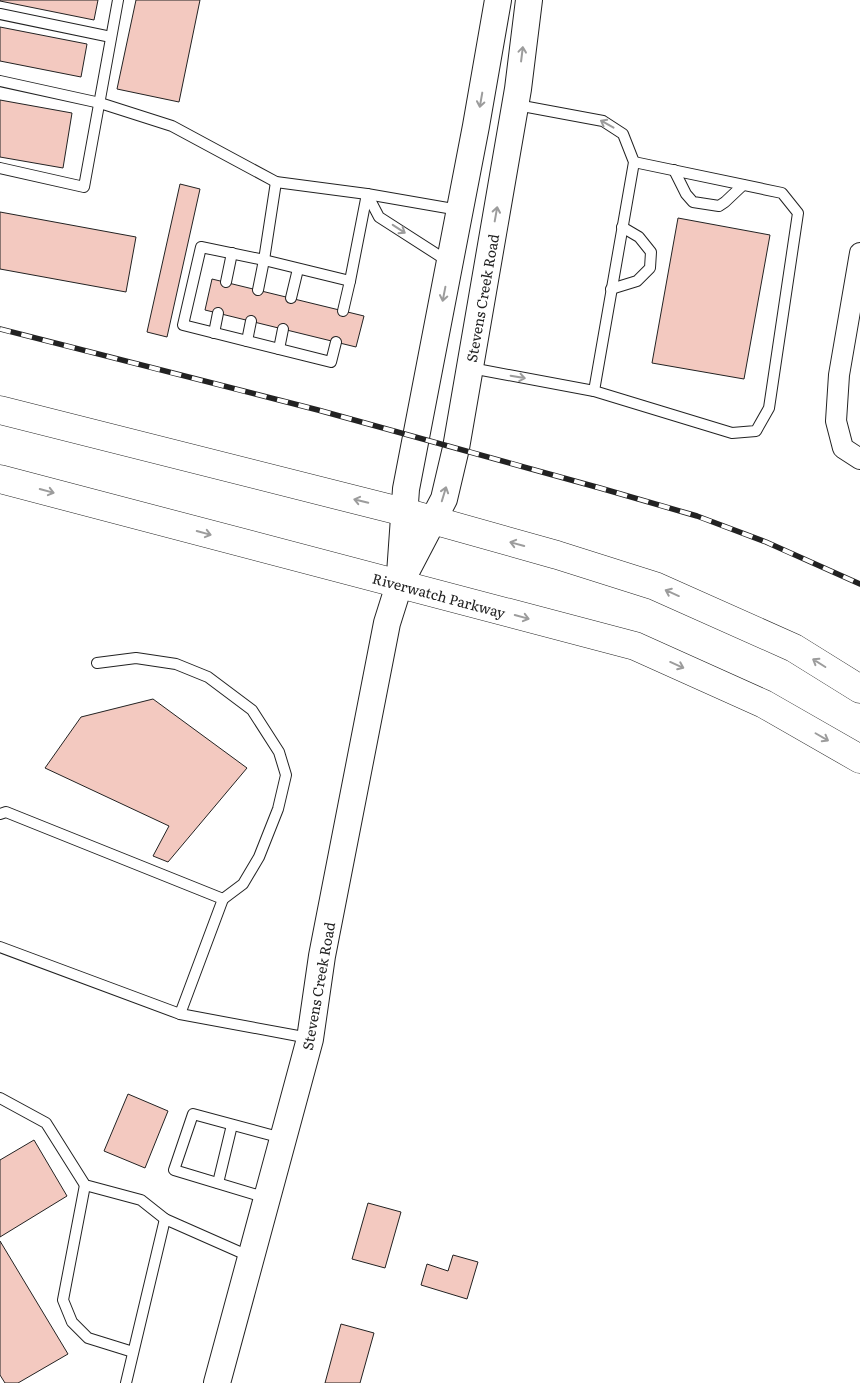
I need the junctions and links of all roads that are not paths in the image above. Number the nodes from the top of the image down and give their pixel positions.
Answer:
1 (118, 0) edge
2 (498, 0) edge
3 (529, 0) edge
4 (0, 14) edge
5 (111, 36) junction
6 (0, 81) edge
7 (100, 103) junction
8 (515, 105) junction
9 (634, 162) junction
10 (0, 168) edge
11 (674, 170) junction
12 (276, 182) junction
13 (743, 185) junction
14 (367, 194) junction
15 (460, 210) junction
16 (622, 227) junction
17 (232, 253) junction
18 (860, 253) edge
19 (264, 260) junction
20 (450, 262) junction
21 (298, 269) junction
22 (226, 282) dead end
23 (350, 282) junction
24 (611, 289) junction
25 (258, 290) dead end
26 (291, 298) dead end
27 (343, 311) dead end
28 (218, 313) dead end
29 (251, 321) dead end
30 (283, 329) dead end
31 (214, 333) junction
32 (246, 341) junction
33 (336, 342) dead end
34 (279, 349) junction
35 (470, 368) junction
36 (594, 391) junction
37 (0, 410) edge
38 (860, 459) edge
39 (0, 479) edge
40 (404, 512) junction
41 (433, 520) junction
42 (399, 585) junction
43 (98, 663) dead end
44 (860, 688) edge
45 (860, 759) edge
46 (0, 814) edge
47 (223, 899) junction
48 (0, 947) edge
49 (180, 1014) junction
50 (310, 1039) junction
51 (0, 1098) edge
52 (232, 1125) junction
53 (283, 1138) junction
54 (218, 1183) junction
55 (85, 1185) junction
56 (267, 1198) junction
57 (165, 1219) junction
58 (252, 1258) junction
59 (133, 1352) junction
60 (126, 1383) edge
61 (217, 1383) edge

1 - 5 lane
2 -> 15 street, Stevens Creek Road
8 -> 3 street, Stevens Creek Road
4 - 5 lane
5 - 7 lane
6 - 7 lane
7 - 10 lane
7 - 12 lane
9 -> 8 lane
35 -> 8 street, Stevens Creek Road
9 - 11 lane
9 - 16 lane
11 - 13 lane
11 - 13 lane
12 - 14 lane
12 - 19 lane
13 - 36 lane
14 - 15 lane
14 -> 20 lane
14 - 23 lane
15 - 20 street, Stevens Creek Road
16 - 24 lane
16 - 24 lane
17 - 19 lane
17 - 22 lane
17 - 31 lane
18 - 38 street
19 - 21 lane
19 - 25 lane
20 -> 40 street, Stevens Creek Road
21 - 23 lane
21 - 26 lane
23 - 27 lane
24 - 36 lane
28 - 31 lane
29 - 32 lane
30 - 34 lane
31 - 32 lane
32 - 34 lane
33 - 34 lane
35 -> 36 lane
41 -> 35 street, Stevens Creek Road
40 -> 37 main road
39 -> 42 main road, Riverwatch Parkway
40 - 41 main road
40 - 42 street, Stevens Creek Road
41 - 42 street, Stevens Creek Road
44 -> 41 main road
42 -> 45 main road, Riverwatch Parkway
42 - 50 street, Stevens Creek Road
43 - 47 lane
46 - 47 lane
47 - 49 lane
48 - 49 lane
49 - 50 lane
50 - 53 street, Stevens Creek Road
51 - 55 lane
52 - 53 lane
52 - 54 lane
52 - 54 lane
53 - 56 street, Stevens Creek Road
54 - 56 lane
55 - 57 lane
55 - 59 lane
56 - 58 street, Stevens Creek Road
57 - 58 lane
57 - 59 lane
58 - 61 street, Stevens Creek Road
59 - 60 lane

